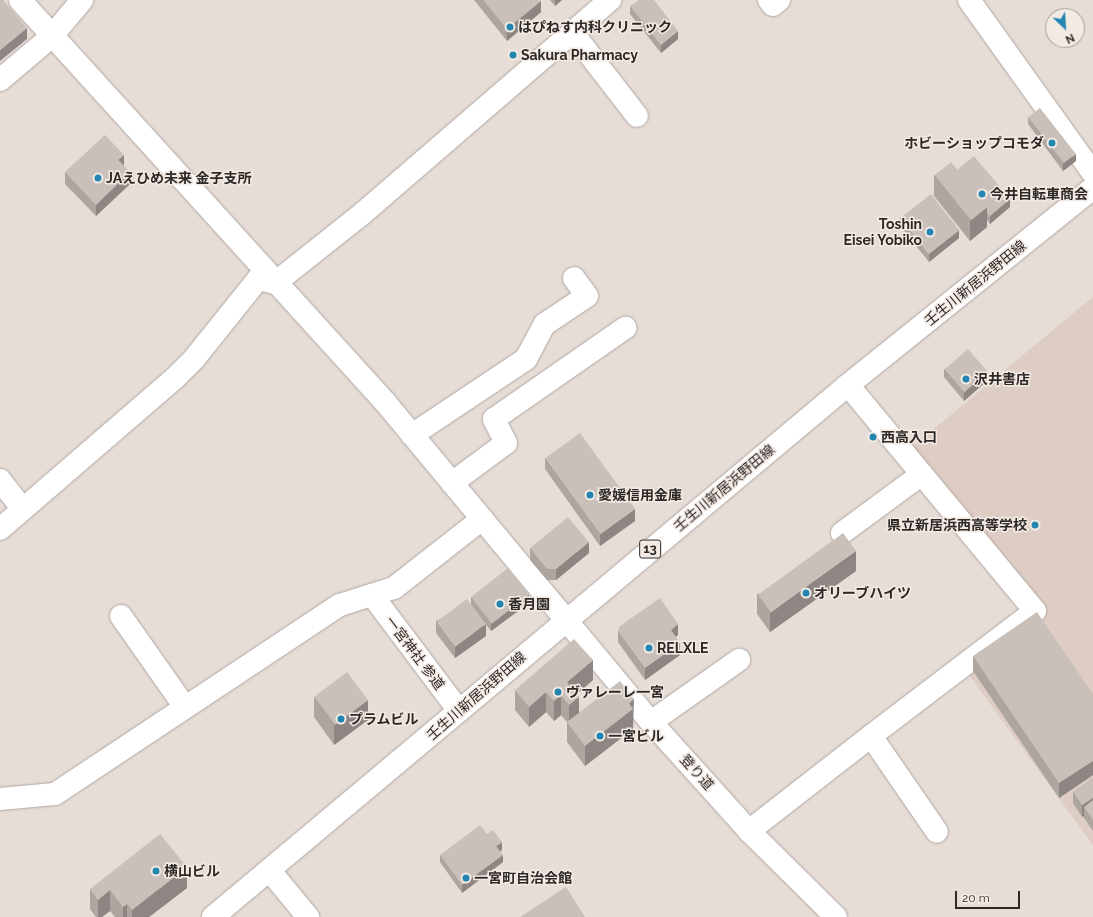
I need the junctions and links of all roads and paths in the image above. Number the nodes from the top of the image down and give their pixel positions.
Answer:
1 (20, 0) edge
2 (82, 0) edge
3 (610, 0) edge
4 (769, 0) edge
5 (778, 0) edge
6 (969, 0) edge
7 (572, 32) junction
8 (52, 36) junction
9 (0, 80) edge
10 (637, 116) dead end
11 (1093, 173) edge
12 (1093, 188) edge
13 (574, 278) dead end
14 (275, 283) junction
15 (624, 328) dead end
16 (848, 385) junction
17 (412, 435) junction
18 (922, 474) junction
19 (0, 480) edge
20 (452, 483) junction
21 (23, 509) junction
22 (482, 519) junction
23 (0, 529) edge
24 (842, 533) edge
25 (372, 596) junction
26 (121, 616) dead end
27 (565, 620) junction
28 (739, 660) dead end
29 (185, 706) junction
30 (459, 712) junction
31 (651, 722) junction
32 (871, 736) junction
33 (0, 799) edge
34 (749, 830) junction
35 (937, 832) dead end
36 (270, 871) junction
37 (213, 917) edge
38 (308, 917) edge
39 (836, 917) edge

1 - 8 street, 登り道
2 - 8 street
3 - 7 street
4 - 5 street
6 - 11 street
7 - 10 street
7 - 14 street
8 - 9 street
8 - 14 street, 登り道
12 - 16 street, 壬生川新居浜野田線 / 13
13 - 17 street
14 - 17 street, 登り道
14 - 21 street
15 - 20 street
16 - 18 street
16 - 27 street, 壬生川新居浜野田線 / 13
17 - 20 street, 登り道
18 - 24 street
18 - 32 street
19 - 21 street
20 - 22 street, 登り道
21 - 23 street
22 - 25 street
22 - 27 street, 登り道
25 - 29 street
25 - 30 street, 一宮神社 参道
26 - 29 street
27 - 30 street, 壬生川新居浜野田線 / 13
27 - 31 street, 登り道
28 - 31 street
29 - 33 street
30 - 36 street, 壬生川新居浜野田線 / 13
31 - 34 street, 登り道
32 - 34 street
32 - 35 street
34 - 39 street, 登り道
36 - 37 street, 壬生川新居浜野田線 / 13
36 - 38 street

